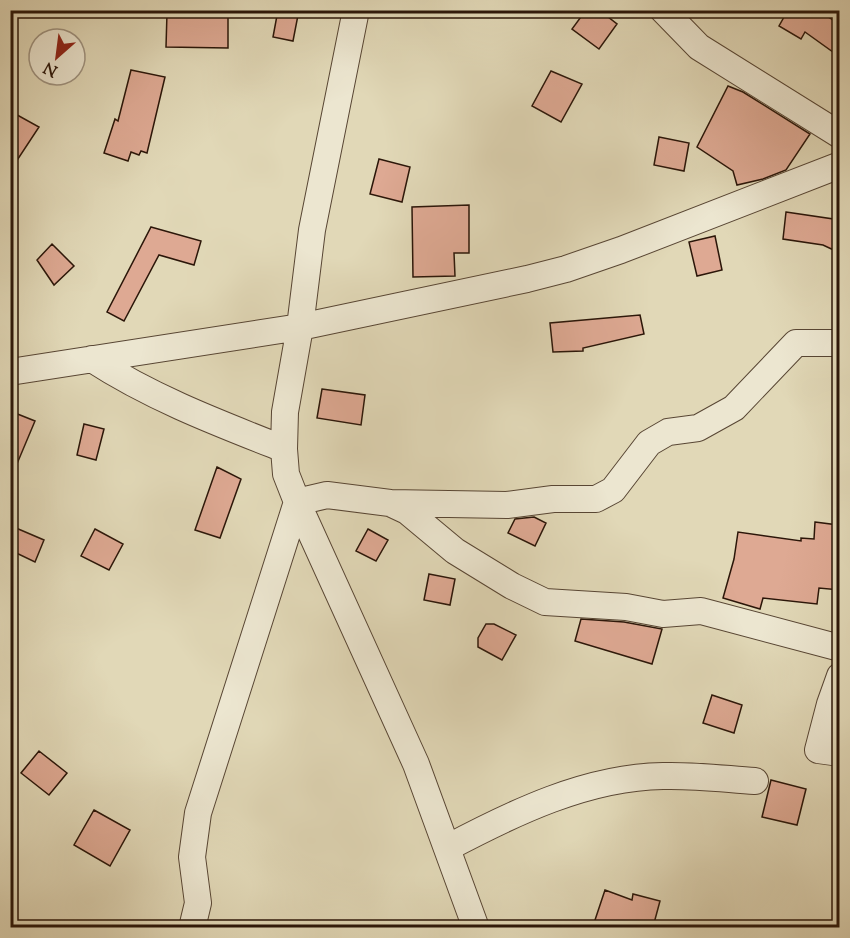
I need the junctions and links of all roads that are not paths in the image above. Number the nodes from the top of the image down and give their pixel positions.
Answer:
1 (356, 10) edge
2 (663, 10) edge
3 (840, 135) edge
4 (840, 165) edge
5 (300, 327) junction
6 (840, 343) edge
7 (92, 359) junction
8 (10, 372) edge
9 (284, 449) junction
10 (297, 502) junction
11 (390, 503) junction
12 (840, 648) edge
13 (840, 676) edge
14 (840, 753) edge
15 (755, 781) dead end
16 (447, 848) junction
17 (192, 927) edge
18 (476, 927) edge

1 - 5 street
2 - 3 street
4 - 5 street
5 - 7 street
5 - 9 street
6 - 11 street
7 - 8 street
7 - 9 street
9 - 10 street
10 - 11 street
10 - 16 street
10 - 17 street
11 - 12 street
13 - 14 street
15 - 16 street
16 - 18 street

